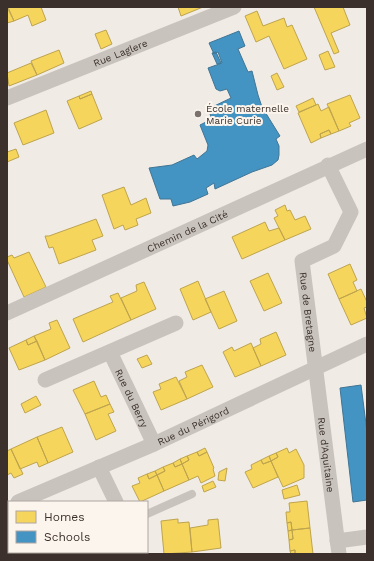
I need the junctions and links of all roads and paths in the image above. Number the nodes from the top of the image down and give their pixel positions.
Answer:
1 (234, 7) edge
2 (7, 98) edge
3 (367, 149) edge
4 (328, 165) junction
5 (7, 313) edge
6 (176, 323) dead end
7 (367, 344) edge
8 (110, 352) junction
9 (315, 368) junction
10 (45, 380) dead end
11 (154, 444) junction
12 (99, 467) junction
13 (192, 494) dead end
14 (20, 501) edge
15 (116, 501) edge
16 (148, 514) edge
17 (367, 537) edge
18 (338, 548) edge

1 - 2 street, Rue Laglere
3 - 4 street, Chemin de la Cité
4 - 5 street, Chemin de la Cité
4 - 9 street, Rue de Bretagne
6 - 8 street
7 - 9 street, Rue du Périgord
8 - 10 street
8 - 11 street, Rue du Berry
9 - 11 street, Rue du Périgord
9 - 18 street, Rue d'Aquitaine
11 - 12 street, Rue du Périgord
12 - 14 street, Rue du Périgord
12 - 15 street
13 - 16 lane
17 - 18 street, Rue d'Aquitaine

